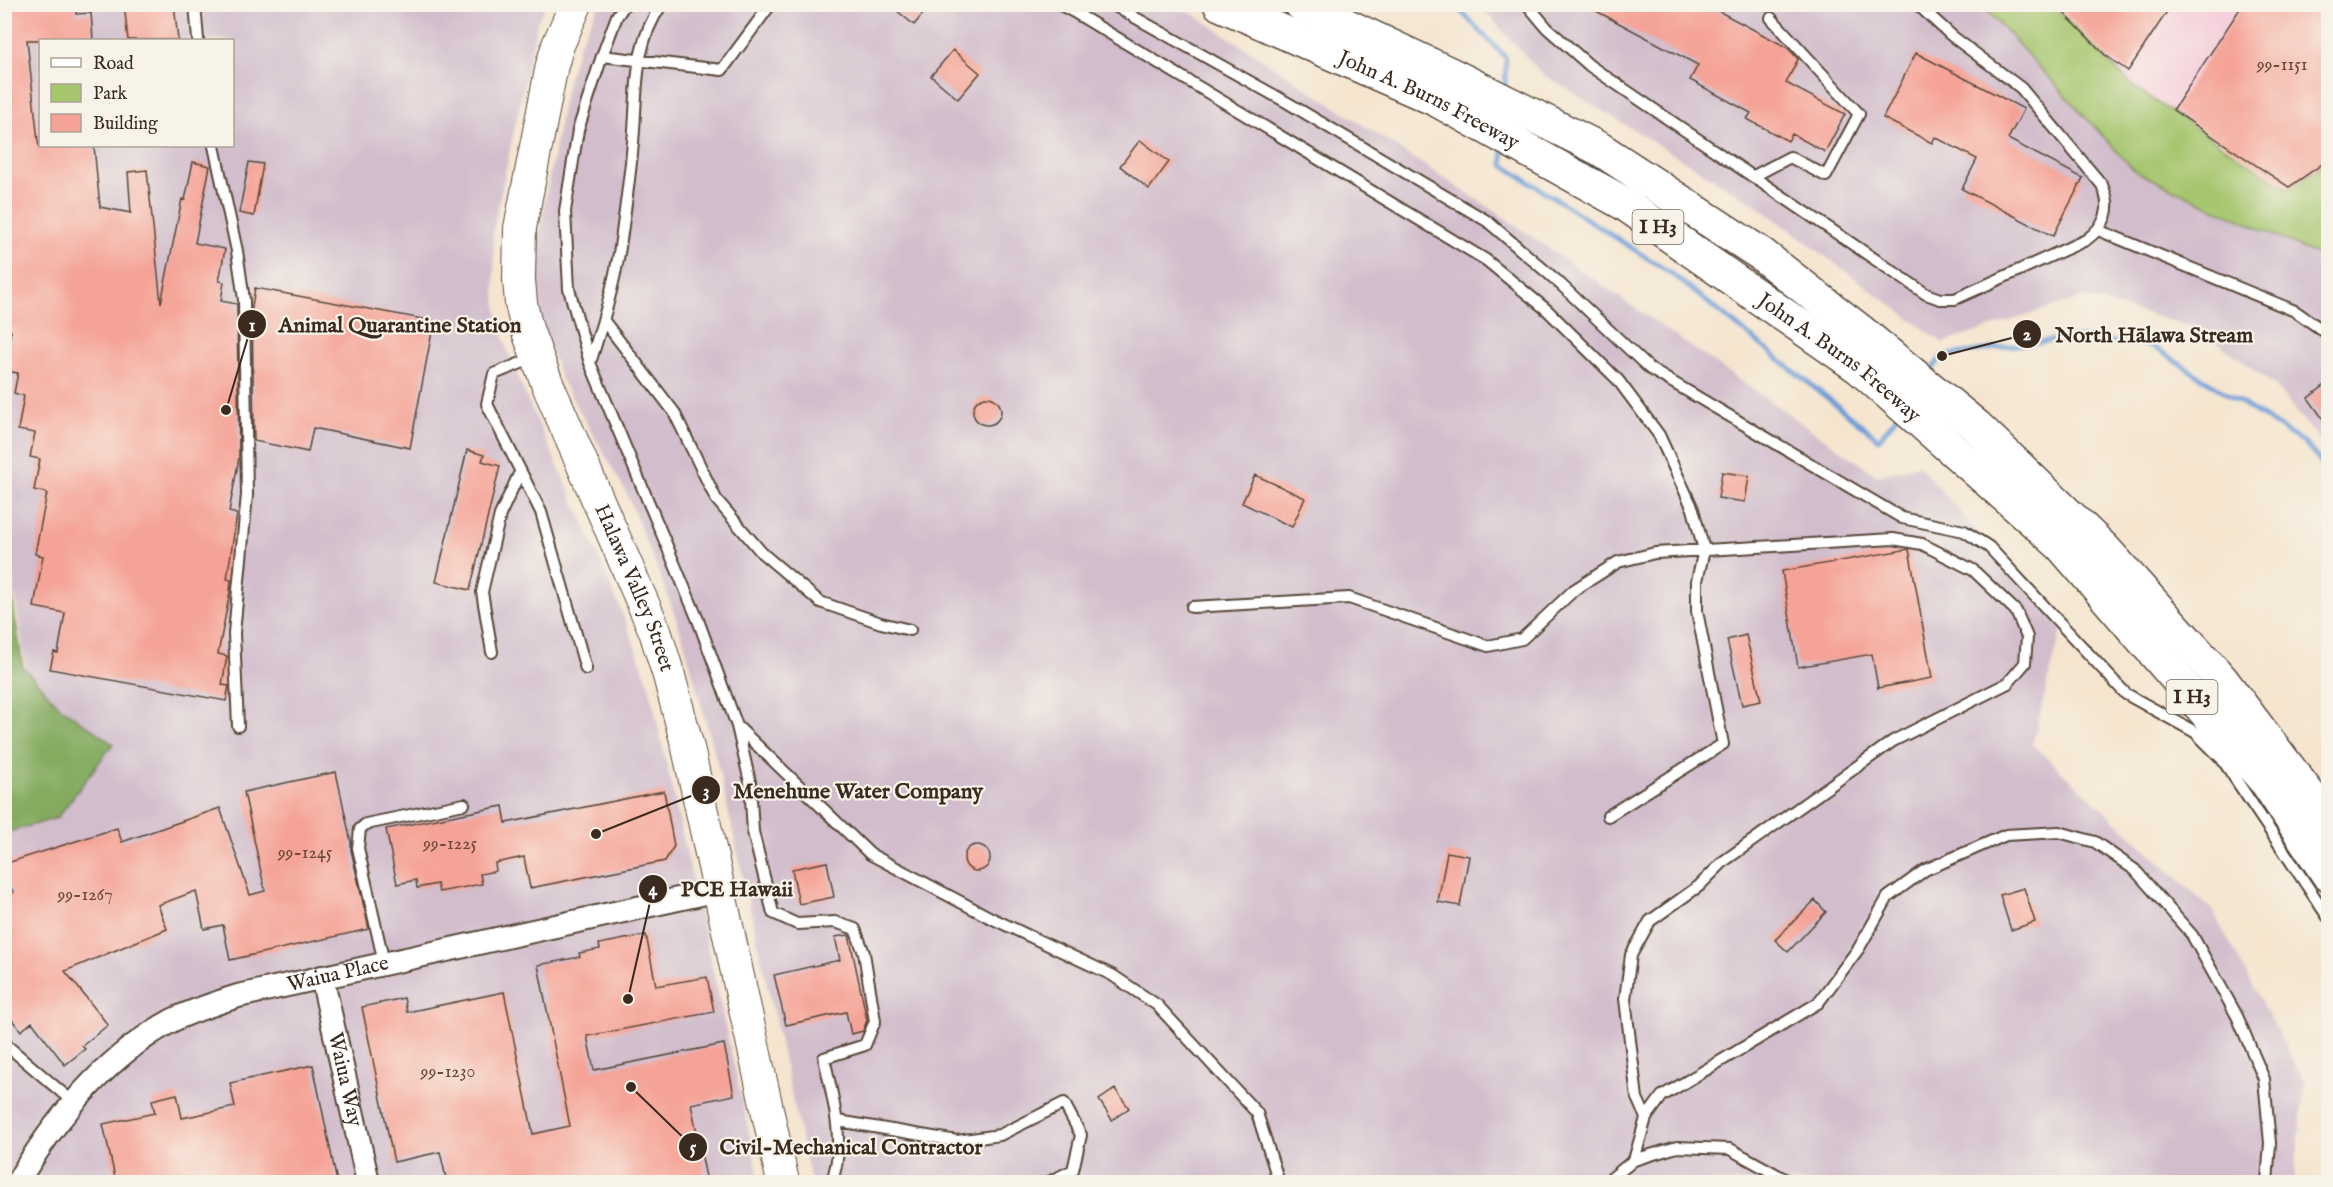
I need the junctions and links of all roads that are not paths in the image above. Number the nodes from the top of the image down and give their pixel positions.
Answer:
1 (195, 4) edge
2 (576, 4) edge
3 (625, 4) edge
4 (662, 4) edge
5 (771, 4) edge
6 (1059, 4) edge
7 (1111, 4) edge
8 (1220, 4) edge
9 (1301, 4) edge
10 (1527, 4) edge
11 (1917, 4) edge
12 (1772, 18) dead end
13 (198, 39) edge
14 (602, 56) junction
15 (639, 61) junction
16 (214, 147) edge
17 (1754, 176) junction
18 (2098, 230) junction
19 (604, 321) junction
20 (2328, 334) edge
21 (536, 357) junction
22 (590, 363) junction
23 (520, 472) junction
24 (2052, 519) junction
25 (1704, 550) junction
26 (1192, 607) dead end
27 (910, 630) dead end
28 (492, 652) dead end
29 (586, 669) dead end
30 (238, 726) dead end
31 (737, 726) junction
32 (464, 804) dead end
33 (1608, 816) dead end
34 (2328, 820) edge
35 (2328, 874) edge
36 (719, 890) junction
37 (2328, 917) edge
38 (384, 963) junction
39 (322, 977) junction
40 (4, 1043) edge
41 (73, 1102) junction
42 (1646, 1118) junction
43 (838, 1121) junction
44 (1634, 1160) junction
45 (21, 1176) dead end
46 (368, 1182) edge
47 (783, 1182) edge
48 (831, 1182) edge
49 (1049, 1182) edge
50 (1279, 1182) edge
51 (1607, 1182) edge
52 (1790, 1182) edge
53 (2267, 1182) edge

1 - 13 lane
2 - 21 street, Halawa Valley Street
3 - 14 lane
4 - 15 lane
5 - 15 lane
6 - 25 lane
7 - 37 lane
8 - 24 highway, John A. Burns Freeway / I H3
9 - 24 highway, John A. Burns Freeway / I H3
10 - 17 lane
11 - 18 lane
12 - 17 lane
14 - 15 lane
14 - 22 lane
15 - 19 lane
16 - 30 lane
17 - 18 lane
18 - 20 lane
19 - 22 lane
19 - 27 lane
21 - 23 lane
21 - 36 street, Halawa Valley Street
22 - 31 lane
23 - 28 lane
23 - 29 lane
24 - 34 highway, John A. Burns Freeway / I H3
24 - 35 highway, John A. Burns Freeway / I H3
25 - 26 lane
25 - 33 lane
25 - 42 lane
31 - 43 lane
31 - 50 lane
32 - 38 lane
36 - 38 street, Waiua Place
36 - 47 street, Halawa Valley Street
38 - 39 street, Waiua Place
39 - 41 street, Waiua Place
39 - 46 street, Waiua Way
40 - 41 lane
41 - 45 street, Waiua Place
42 - 44 lane
42 - 53 lane
43 - 48 lane
43 - 49 lane
44 - 51 lane
44 - 52 lane

